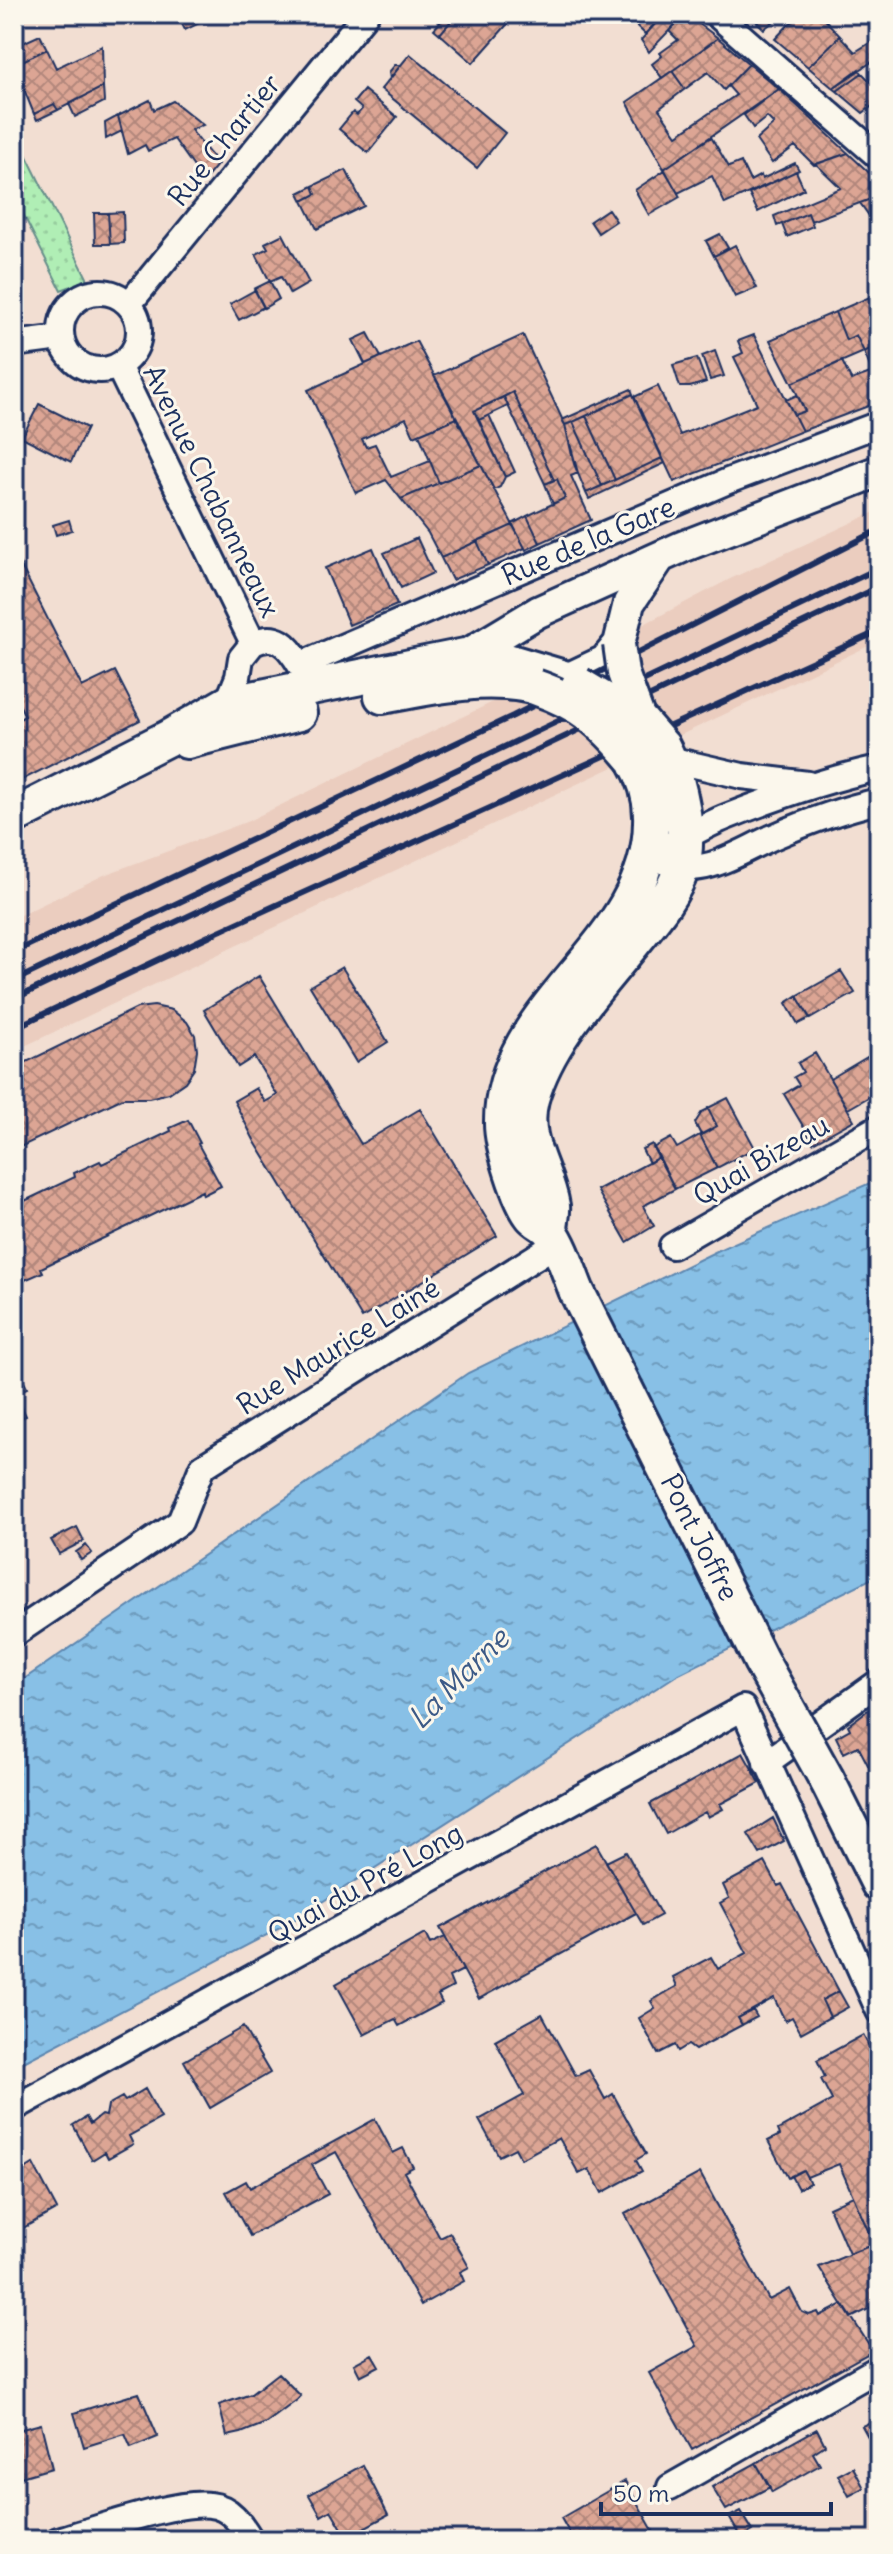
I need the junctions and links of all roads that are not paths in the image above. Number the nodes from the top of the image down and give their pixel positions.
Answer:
1 (366, 14) edge
2 (716, 14) edge
3 (879, 157) edge
4 (129, 304) junction
5 (60, 338) junction
6 (14, 344) edge
7 (118, 366) junction
8 (879, 424) edge
9 (879, 471) edge
10 (658, 560) junction
11 (253, 643) junction
12 (619, 644) junction
13 (512, 669) junction
14 (264, 692) junction
15 (651, 746) junction
16 (879, 768) edge
17 (90, 778) junction
18 (816, 784) junction
19 (879, 801) edge
20 (14, 816) edge
21 (649, 855) junction
22 (683, 855) junction
23 (879, 1127) edge
24 (553, 1237) junction
25 (672, 1246) dead end
26 (14, 1634) edge
27 (879, 1682) edge
28 (766, 1763) junction
29 (879, 1884) edge
30 (879, 2011) edge
31 (14, 2108) edge
32 (879, 2368) edge
33 (670, 2487) dead end
34 (58, 2540) edge
35 (251, 2540) edge

1 - 4 street, Rue Chartier
2 - 3 street
4 - 5 street
4 - 7 street
5 - 6 street
5 - 7 street
7 - 11 street, Avenue Chabanneaux
8 - 14 street, Rue de la Gare
9 - 10 street, Rue de la Gare
10 - 12 street, Rue de la Gare
10 - 13 street, Rue de la Gare
11 - 14 street
11 - 14 street
12 - 13 street
12 - 15 street, Rue de la Gare, bridge
13 - 14 main road
13 - 15 main road, bridge
14 - 17 main road
14 - 17 main road
15 - 18 street
15 - 21 main road
15 - 22 main road
16 - 18 street
17 - 20 main road
18 - 22 street
19 - 22 street
21 - 22 street
21 - 24 main road
22 - 24 main road
23 - 25 street, Quai Bizeau
24 - 26 street, Rue Maurice Lainé
24 - 29 main road, Pont Joffre, bridge
27 - 28 street
28 - 30 street
28 - 31 street, Quai du Pré Long
32 - 33 street
34 - 35 street

